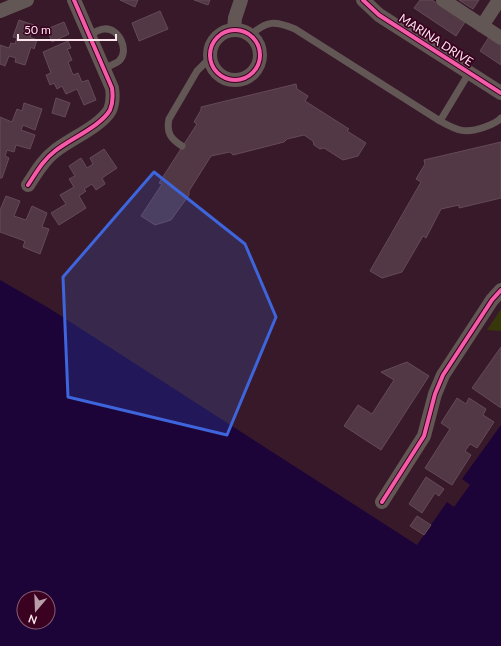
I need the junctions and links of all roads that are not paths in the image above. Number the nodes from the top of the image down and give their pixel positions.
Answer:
1 (27, 0) edge
2 (74, 0) edge
3 (241, 0) edge
4 (363, 0) edge
5 (442, 0) edge
6 (499, 0) edge
7 (0, 11) edge
8 (482, 26) junction
9 (234, 29) junction
10 (90, 35) junction
11 (251, 35) junction
12 (501, 38) edge
13 (210, 58) junction
14 (104, 68) junction
15 (469, 73) junction
16 (501, 93) edge
17 (501, 118) edge
18 (440, 121) junction
19 (182, 146) dead end
20 (28, 185) dead end
21 (501, 290) edge
22 (382, 502) dead end

1 - 7 street
2 - 10 street
3 - 9 street
4 - 15 street, MARINA DRIVE
5 - 8 street
6 - 8 street
8 - 12 street
9 - 11 street
9 - 13 street
10 - 14 street
10 - 14 lane
11 - 13 street
11 - 18 lane
13 - 19 lane
14 - 20 street
15 - 16 street, MARINA DRIVE
15 - 18 lane
17 - 18 lane
21 - 22 street

